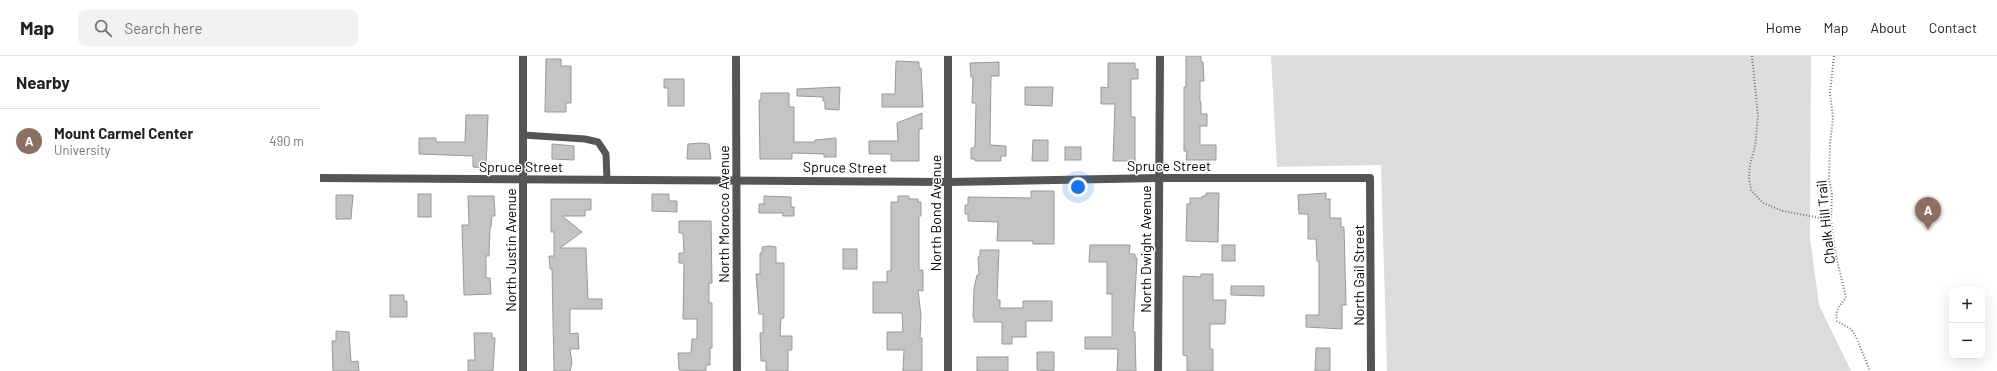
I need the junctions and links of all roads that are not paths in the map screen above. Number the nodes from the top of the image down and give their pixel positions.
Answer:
1 (523, 56) edge
2 (736, 56) edge
3 (948, 56) edge
4 (1160, 56) edge
5 (523, 134) junction
6 (320, 178) edge
7 (1158, 178) junction
8 (1370, 178) joint
9 (736, 179) junction
10 (522, 180) junction
11 (608, 180) junction
12 (948, 182) junction
13 (524, 371) edge
14 (737, 371) edge
15 (948, 371) edge
16 (1158, 371) edge
17 (1371, 371) edge

1 - 5 street, North Justin Avenue
2 - 9 street, North Morocco Avenue
3 - 12 street, North Bond Avenue
4 - 7 street, North Dwight Avenue
5 - 10 street, North Justin Avenue
5 - 11 lane
6 - 10 street, Spruce Street
7 - 8 street, Spruce Street
7 - 12 street, Spruce Street
7 - 16 street, North Dwight Avenue
8 - 17 street, North Gail Street
9 - 11 street, Spruce Street
9 - 12 street, Spruce Street
9 - 14 street, North Morocco Avenue
10 - 11 street, Spruce Street
10 - 13 street, North Justin Avenue
12 - 15 street, North Bond Avenue

